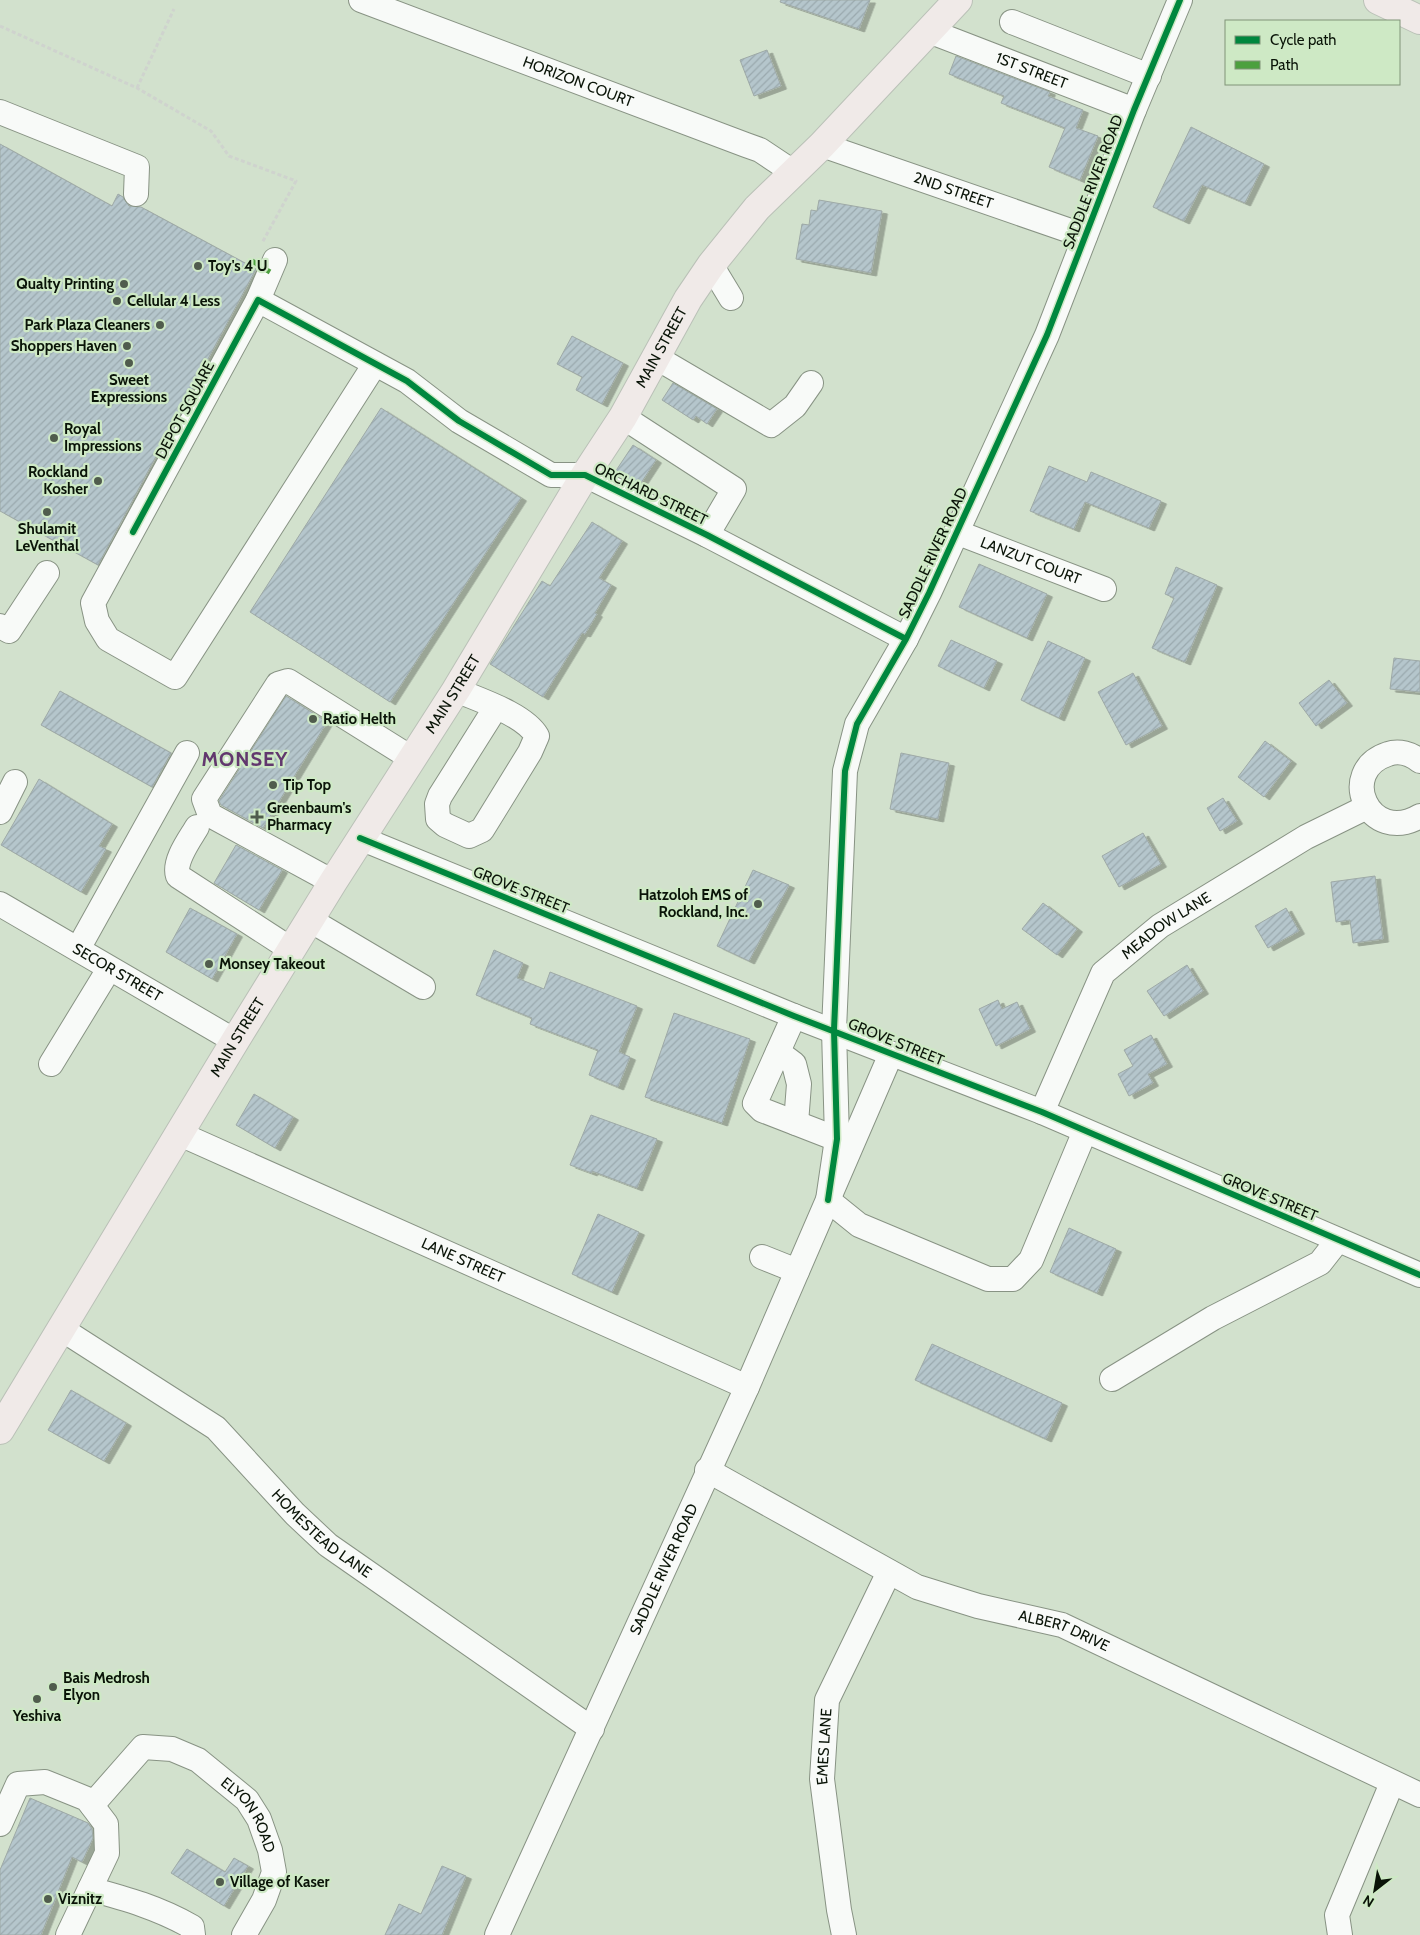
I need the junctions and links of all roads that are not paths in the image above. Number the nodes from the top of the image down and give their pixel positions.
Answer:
1 (360, 0) edge
2 (958, 0) edge
3 (1180, 0) edge
4 (1378, 0) edge
5 (1420, 20) edge
6 (1012, 22) dead end
7 (929, 31) junction
8 (1148, 76) junction
9 (1134, 110) junction
10 (0, 112) edge
11 (822, 145) junction
12 (793, 172) junction
13 (136, 194) dead end
14 (1085, 236) junction
15 (268, 252) road end
16 (711, 265) junction
17 (731, 298) dead end
18 (258, 300) junction
19 (657, 358) junction
20 (375, 364) junction
21 (811, 383) dead end
22 (623, 417) junction
23 (585, 475) junction
24 (956, 532) junction
25 (707, 535) junction
26 (47, 573) dead end
27 (1104, 589) dead end
28 (0, 626) edge
29 (906, 639) junction
30 (456, 690) junction
31 (496, 707) junction
32 (187, 753) dead end
33 (411, 758) junction
34 (1420, 761) edge
35 (15, 782) dead end
36 (1366, 807) junction
37 (0, 812) edge
38 (1420, 816) edge
39 (197, 827) dead end
40 (360, 838) junction
41 (333, 882) junction
42 (0, 904) edge
43 (310, 920) junction
44 (78, 949) junction
45 (292, 950) junction
46 (109, 969) junction
47 (423, 988) dead end
48 (794, 1016) junction
49 (834, 1030) junction
50 (235, 1041) junction
51 (778, 1052) junction
52 (891, 1054) junction
53 (51, 1064) dead end
54 (1042, 1112) junction
55 (796, 1123) junction
56 (1085, 1131) junction
57 (180, 1134) junction
58 (836, 1139) junction
59 (828, 1200) junction
60 (1338, 1240) junction
61 (762, 1257) dead end
62 (797, 1271) junction
63 (1420, 1275) edge
64 (60, 1328) junction
65 (1112, 1379) dead end
66 (747, 1387) junction
67 (0, 1430) edge
68 (707, 1470) junction
69 (889, 1572) junction
70 (592, 1729) junction
71 (1392, 1783) junction
72 (1420, 1795) edge
73 (92, 1805) junction
74 (0, 1824) edge
75 (90, 1889) junction
76 (501, 1925) edge
77 (68, 1935) edge
78 (193, 1935) edge
79 (244, 1935) edge
80 (519, 1935) edge
81 (844, 1935) edge
82 (1340, 1935) edge

1 - 12 street, HORIZON COURT
2 - 7 main road, MAIN STREET
3 - 8 street, SADDLE RIVER ROAD
4 - 5 main road
6 - 8 street
7 - 9 street, 1ST STREET
7 - 11 main road, MAIN STREET
8 - 9 street, SADDLE RIVER ROAD
9 - 14 street, SADDLE RIVER ROAD
10 - 13 street
11 - 12 main road, MAIN STREET
11 - 14 street, 2ND STREET
12 - 16 main road, MAIN STREET
14 - 24 street, SADDLE RIVER ROAD
15 - 18 street, DEPOT SQUARE
16 - 17 street
16 - 19 main road, MAIN STREET
18 - 20 street, ORCHARD STREET
18 - 20 street, DEPOT SQUARE
19 - 21 street
19 - 22 main road, MAIN STREET
20 - 23 street, ORCHARD STREET
22 - 23 main road, MAIN STREET
22 - 25 street
23 - 25 street, ORCHARD STREET
23 - 30 main road, MAIN STREET
24 - 27 street, LANZUT COURT
24 - 29 street, SADDLE RIVER ROAD
25 - 29 street, ORCHARD STREET
26 - 28 street
29 - 49 street, SADDLE RIVER ROAD
30 - 31 street
30 - 33 main road, MAIN STREET
31 - 31 street
32 - 44 street
33 - 40 main road, MAIN STREET
33 - 41 street
34 - 36 street
35 - 37 street
36 - 38 street
36 - 54 street, MEADOW LANE
39 - 45 street
40 - 41 main road, MAIN STREET
40 - 48 street, GROVE STREET
41 - 43 main road, MAIN STREET
42 - 44 street, SECOR STREET
43 - 45 main road, MAIN STREET
43 - 47 street
44 - 46 street, SECOR STREET
45 - 50 main road, MAIN STREET
46 - 50 street, SECOR STREET
46 - 53 street
48 - 49 street, GROVE STREET
48 - 51 street
49 - 52 street, GROVE STREET
49 - 58 street, SADDLE RIVER ROAD
50 - 57 main road, MAIN STREET
51 - 55 street
51 - 55 street
52 - 54 street, GROVE STREET
52 - 59 street, SADDLE RIVER ROAD
54 - 56 street, GROVE STREET
55 - 58 street
56 - 59 street
56 - 60 street, GROVE STREET
57 - 64 main road, MAIN STREET
57 - 66 street, LANE STREET
58 - 59 street, SADDLE RIVER ROAD
59 - 62 street, SADDLE RIVER ROAD
60 - 63 street, GROVE STREET
60 - 65 street
61 - 62 street
62 - 66 street, SADDLE RIVER ROAD
64 - 67 main road, MAIN STREET
64 - 70 street, HOMESTEAD LANE
66 - 68 street, SADDLE RIVER ROAD
68 - 69 street, ALBERT DRIVE
68 - 70 street, SADDLE RIVER ROAD
69 - 71 street, ALBERT DRIVE
69 - 81 street, EMES LANE
70 - 76 street, SADDLE RIVER ROAD
71 - 72 street, ALBERT DRIVE
71 - 82 street
73 - 74 street
73 - 75 street
73 - 79 street, ELYON ROAD
75 - 77 street
75 - 78 street
76 - 80 street

